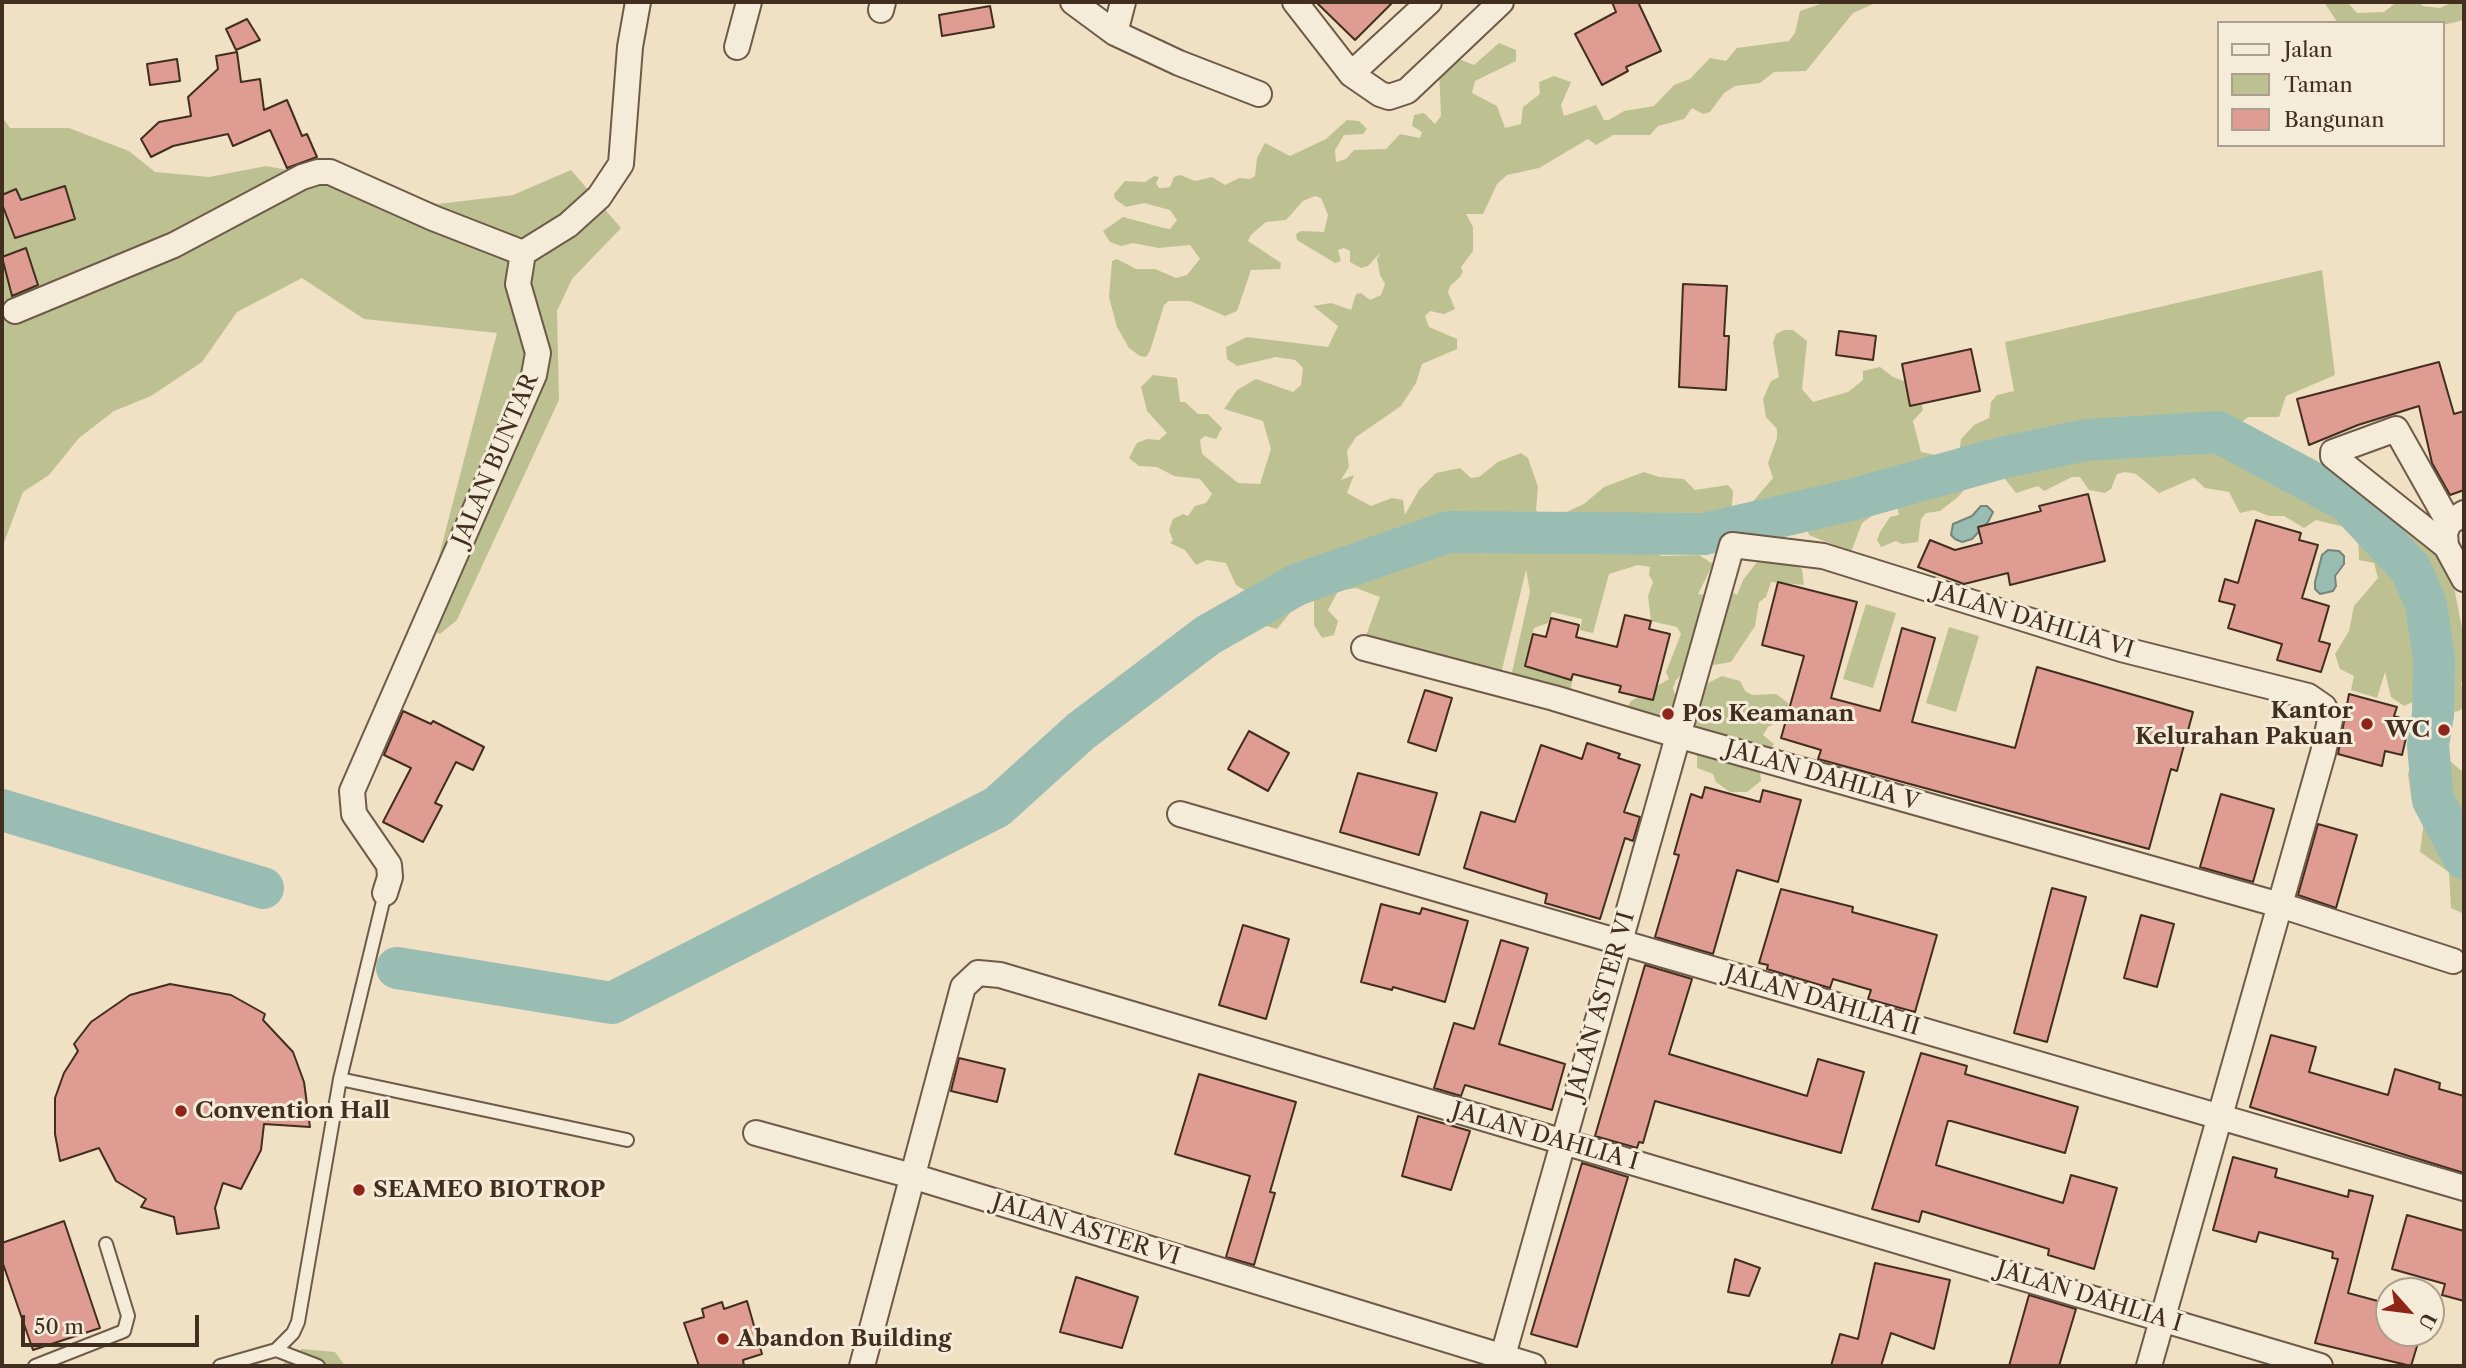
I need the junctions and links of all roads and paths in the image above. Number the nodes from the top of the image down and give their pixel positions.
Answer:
1 (638, 2) edge
2 (749, 2) edge
3 (1073, 2) edge
4 (1123, 2) edge
5 (1295, 2) edge
6 (1429, 2) edge
7 (1502, 2) edge
8 (1115, 33) junction
9 (737, 47) dead end
10 (1351, 74) junction
11 (1259, 94) dead end
12 (523, 253) junction
13 (15, 311) dead end
14 (2453, 527) edge
15 (2464, 579) edge
16 (1364, 648) dead end
17 (1677, 735) junction
18 (1180, 814) dead end
19 (385, 893) joint
20 (2280, 905) junction
21 (1619, 942) junction
22 (2454, 961) dead end
23 (340, 1079) junction
24 (2220, 1117) junction
25 (756, 1133) dead end
26 (627, 1140) dead end
27 (1563, 1142) junction
28 (912, 1176) junction
29 (2464, 1188) edge
30 (106, 1244) dead end
31 (2163, 1319) junction
32 (276, 1350) junction
33 (1501, 1362) edge
34 (36, 1366) edge
35 (220, 1366) edge
36 (318, 1366) edge
37 (862, 1366) edge
38 (1533, 1366) edge
39 (2150, 1366) edge
40 (2320, 1366) edge

1 - 12 street
2 - 9 street
3 - 8 street
4 - 8 street
5 - 10 street
6 - 10 street
7 - 10 street
8 - 11 street
12 - 13 street
12 - 19 street, JALAN BUNTAR
14 - 14 street
14 - 15 street
16 - 17 street, JALAN DAHLIA V
17 - 20 street, JALAN DAHLIA V
17 - 20 street, JALAN DAHLIA VI
17 - 21 street, JALAN ASTER VI
18 - 21 street, JALAN DAHLIA II
19 - 23 lane
20 - 22 street, JALAN DAHLIA V
20 - 24 street
21 - 24 street, JALAN DAHLIA II
21 - 27 street, JALAN ASTER VI
23 - 26 lane
23 - 32 lane
24 - 29 street, JALAN DAHLIA II
24 - 31 street
25 - 28 street, JALAN ASTER VI
27 - 28 street, JALAN DAHLIA I
27 - 31 street, JALAN DAHLIA I
27 - 33 street, JALAN ASTER VI
28 - 33 street, JALAN ASTER VI
28 - 37 street
30 - 34 lane
31 - 39 street
31 - 40 street, JALAN DAHLIA I
32 - 35 lane
32 - 36 lane
33 - 38 street, JALAN ASTER VI

